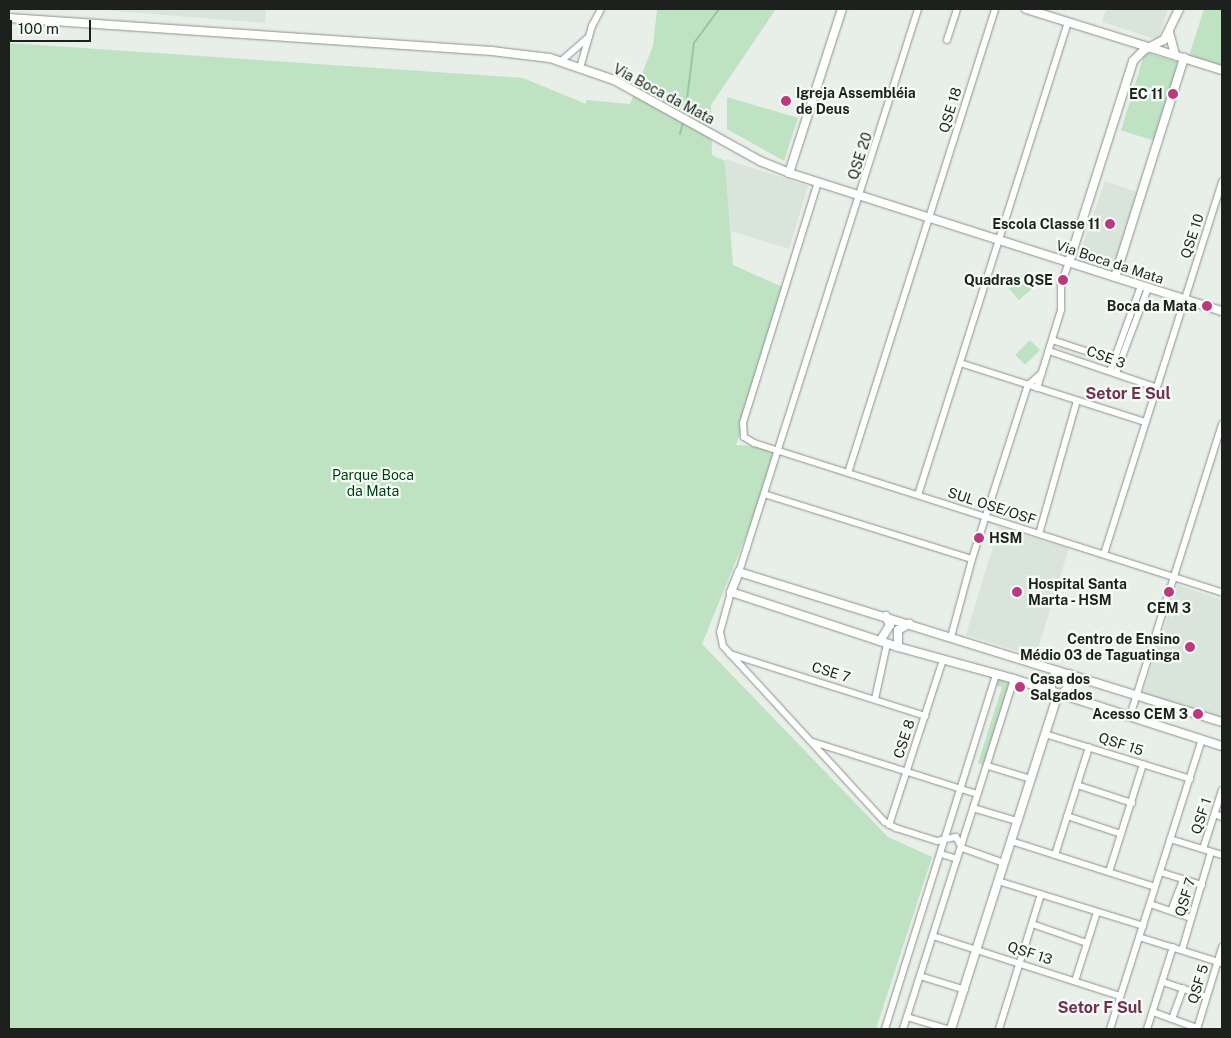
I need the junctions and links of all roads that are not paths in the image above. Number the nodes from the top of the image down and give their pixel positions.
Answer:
1 (601, 9) edge
2 (842, 9) edge
3 (918, 9) edge
4 (957, 9) edge
5 (995, 9) edge
6 (1026, 9) edge
7 (1179, 9) edge
8 (9, 18) edge
9 (1068, 22) junction
10 (1170, 32) junction
11 (589, 36) junction
12 (1126, 39) junction
13 (947, 40) dead end
14 (1152, 47) junction
15 (1175, 55) junction
16 (1184, 58) junction
17 (1133, 61) junction
18 (560, 62) junction
19 (580, 68) junction
20 (1222, 70) edge
21 (789, 173) junction
22 (1222, 181) edge
23 (818, 182) junction
24 (860, 195) junction
25 (930, 218) junction
26 (999, 238) junction
27 (1069, 262) junction
28 (1116, 277) junction
29 (1145, 287) junction
30 (1185, 299) junction
31 (1222, 311) edge
32 (1052, 340) junction
33 (1049, 351) junction
34 (1117, 362) junction
35 (960, 363) junction
36 (1113, 372) junction
37 (1042, 373) junction
38 (1028, 385) junction
39 (1154, 387) junction
40 (1037, 388) junction
41 (1077, 401) junction
42 (1145, 422) junction
43 (1222, 424) edge
44 (778, 450) junction
45 (848, 473) junction
46 (764, 494) junction
47 (918, 495) junction
48 (987, 517) junction
49 (1039, 534) junction
50 (1104, 554) junction
51 (972, 559) junction
52 (739, 572) junction
53 (1174, 577) junction
54 (730, 592) junction
55 (1222, 592) edge
56 (886, 615) junction
57 (909, 624) junction
58 (951, 637) junction
59 (884, 643) junction
60 (898, 647) junction
61 (730, 654) junction
62 (942, 660) junction
63 (1058, 671) junction
64 (1069, 674) junction
65 (996, 675) junction
66 (1014, 679) junction
67 (1057, 693) junction
68 (1137, 696) junction
69 (875, 699) junction
70 (925, 716) junction
71 (1130, 716) junction
72 (1222, 722) edge
73 (1045, 734) junction
74 (1202, 739) junction
75 (812, 742) junction
76 (1222, 746) edge
77 (1090, 747) junction
78 (1143, 764) junction
79 (988, 766) junction
80 (906, 772) junction
81 (1031, 779) junction
82 (1190, 779) junction
83 (1077, 785) junction
84 (961, 788) junction
85 (1222, 790) edge
86 (977, 794) junction
87 (1132, 803) junction
88 (974, 808) junction
89 (1215, 814) junction
90 (1067, 816) junction
91 (1222, 817) edge
92 (1016, 821) junction
93 (889, 826) junction
94 (1121, 834) junction
95 (1170, 839) junction
96 (945, 840) junction
97 (1011, 841) junction
98 (962, 848) junction
99 (1203, 849) junction
100 (1211, 852) junction
101 (941, 854) junction
102 (1222, 855) edge
103 (1055, 856) junction
104 (957, 859) junction
105 (1004, 863) junction
106 (1109, 872) junction
107 (1160, 872) junction
108 (1182, 879) junction
109 (998, 881) junction
110 (1202, 885) junction
111 (1155, 887) junction
112 (1041, 894) junction
113 (1150, 904) junction
114 (1171, 911) junction
115 (1097, 912) junction
116 (1191, 918) junction
117 (1032, 924) junction
118 (1143, 926) junction
119 (933, 936) junction
120 (1139, 937) junction
121 (1087, 943) junction
122 (1222, 947) edge
123 (1173, 948) junction
124 (977, 949) junction
125 (1182, 950) junction
126 (1020, 962) junction
127 (1220, 962) edge
128 (920, 976) junction
129 (1075, 981) junction
130 (1163, 982) junction
131 (1183, 988) junction
132 (965, 990) junction
133 (1120, 996) junction
134 (1207, 997) junction
135 (1153, 1012) junction
136 (907, 1017) junction
137 (1172, 1019) junction
138 (1197, 1028) edge
139 (886, 1029) edge
140 (903, 1029) edge
141 (947, 1029) edge
142 (951, 1029) edge
143 (999, 1029) edge
144 (1110, 1029) edge
145 (1147, 1029) edge

1 - 11 street
2 - 21 street
3 - 24 street, QSE 20
4 - 13 street
5 - 25 street, QSE 18
6 - 9 street
7 - 10 street
8 - 18 street, Via Boca da Mata
9 - 12 street
9 - 26 street
10 - 14 street
10 - 15 street
11 - 18 street
11 - 19 street
12 - 14 street
12 - 17 street
14 - 15 street
14 - 17 street
15 - 16 street
16 - 20 street
16 - 28 street
17 - 27 street
18 - 19 street, Via Boca da Mata
19 - 21 street, Via Boca da Mata
21 - 23 street, Via Boca da Mata
22 - 30 street, QSE 10
23 - 24 street, Via Boca da Mata
23 - 44 street, SUL OSE/OSF
24 - 25 street, Via Boca da Mata
24 - 44 street, QSE 20
25 - 26 street, Via Boca da Mata
25 - 45 street, QSE 18
26 - 27 street, Via Boca da Mata
26 - 35 street
27 - 28 street, Via Boca da Mata
27 - 32 street
28 - 29 street, Via Boca da Mata
29 - 30 street, Via Boca da Mata
29 - 34 street
30 - 31 street, Via Boca da Mata
30 - 39 street, QSE 10
32 - 33 street
32 - 34 street, CSE 3
33 - 36 street, CSE 3
33 - 37 street
34 - 36 street
35 - 38 street
35 - 47 street
36 - 39 street, CSE 3
37 - 38 street
37 - 40 street
38 - 40 street
38 - 48 street
39 - 42 street, QSE 10
40 - 41 street
41 - 42 street
41 - 49 street
42 - 50 street, QSE 10
43 - 53 street
44 - 45 street, SUL OSE/OSF
44 - 46 street, QSE 20
45 - 47 street, SUL OSE/OSF
46 - 51 street
46 - 52 street, QSE 20
47 - 48 street, SUL OSE/OSF
48 - 49 street, SUL OSE/OSF
48 - 51 street
49 - 50 street, SUL OSE/OSF
50 - 53 street, SUL OSE/OSF
51 - 58 street
52 - 54 street
52 - 56 street
53 - 55 street, SUL OSE/OSF
53 - 68 street
54 - 59 street
54 - 61 street
56 - 57 street
56 - 59 street
57 - 58 street
57 - 60 street
58 - 63 street
59 - 60 street
59 - 69 street
60 - 62 street
61 - 69 street, CSE 7
61 - 75 street
62 - 65 street
62 - 70 street, CSE 8
63 - 64 street
63 - 67 street
64 - 67 street
64 - 68 street
65 - 66 street
65 - 84 street
66 - 67 street
66 - 79 street
67 - 71 street
67 - 73 street
68 - 71 street
68 - 72 street
69 - 70 street, CSE 7
70 - 80 street, CSE 8
71 - 74 street
73 - 77 street, QSF 15
73 - 81 street
74 - 76 street
74 - 82 street
75 - 80 street
75 - 93 street
77 - 78 street, QSF 15
77 - 83 street
78 - 82 street, QSF 15
78 - 87 street
79 - 81 street
79 - 86 street
80 - 84 street
80 - 93 street, CSE 8
81 - 92 street
82 - 95 street
83 - 87 street
83 - 90 street
84 - 86 street
84 - 96 street
85 - 89 street, QSF 1
86 - 88 street
87 - 94 street
88 - 92 street
88 - 98 street
89 - 91 street
89 - 99 street, QSF 1
90 - 94 street
90 - 103 street
92 - 97 street
93 - 96 street
94 - 106 street
95 - 99 street
95 - 107 street
96 - 98 street
96 - 101 street
97 - 103 street
97 - 105 street
98 - 104 street
98 - 105 street
99 - 100 street
100 - 102 street
100 - 110 street, QSF 7
101 - 104 street
101 - 139 street
103 - 106 street
104 - 119 street
105 - 109 street
106 - 111 street
107 - 108 street
107 - 111 street
108 - 110 street
108 - 114 street
109 - 112 street
109 - 124 street
110 - 116 street, QSF 7
111 - 113 street
112 - 115 street
112 - 117 street
113 - 114 street
113 - 118 street
114 - 116 street
115 - 118 street
115 - 121 street
116 - 125 street, QSF 7
117 - 121 street, QSF 13
117 - 126 street
118 - 120 street
119 - 124 street, QSF 13
119 - 128 street
120 - 123 street
120 - 133 street
121 - 129 street
122 - 127 street, QSF 5
123 - 125 street
123 - 130 street
124 - 126 street, QSF 13
124 - 132 street
125 - 127 street
126 - 129 street, QSF 13
126 - 143 street
127 - 134 street, QSF 5
128 - 132 street
128 - 136 street
129 - 133 street, QSF 13
130 - 131 street
130 - 135 street
131 - 134 street
131 - 137 street
132 - 142 street
133 - 144 street
134 - 138 street, QSF 5
135 - 137 street
135 - 145 street
136 - 140 street
136 - 141 street
137 - 138 street

